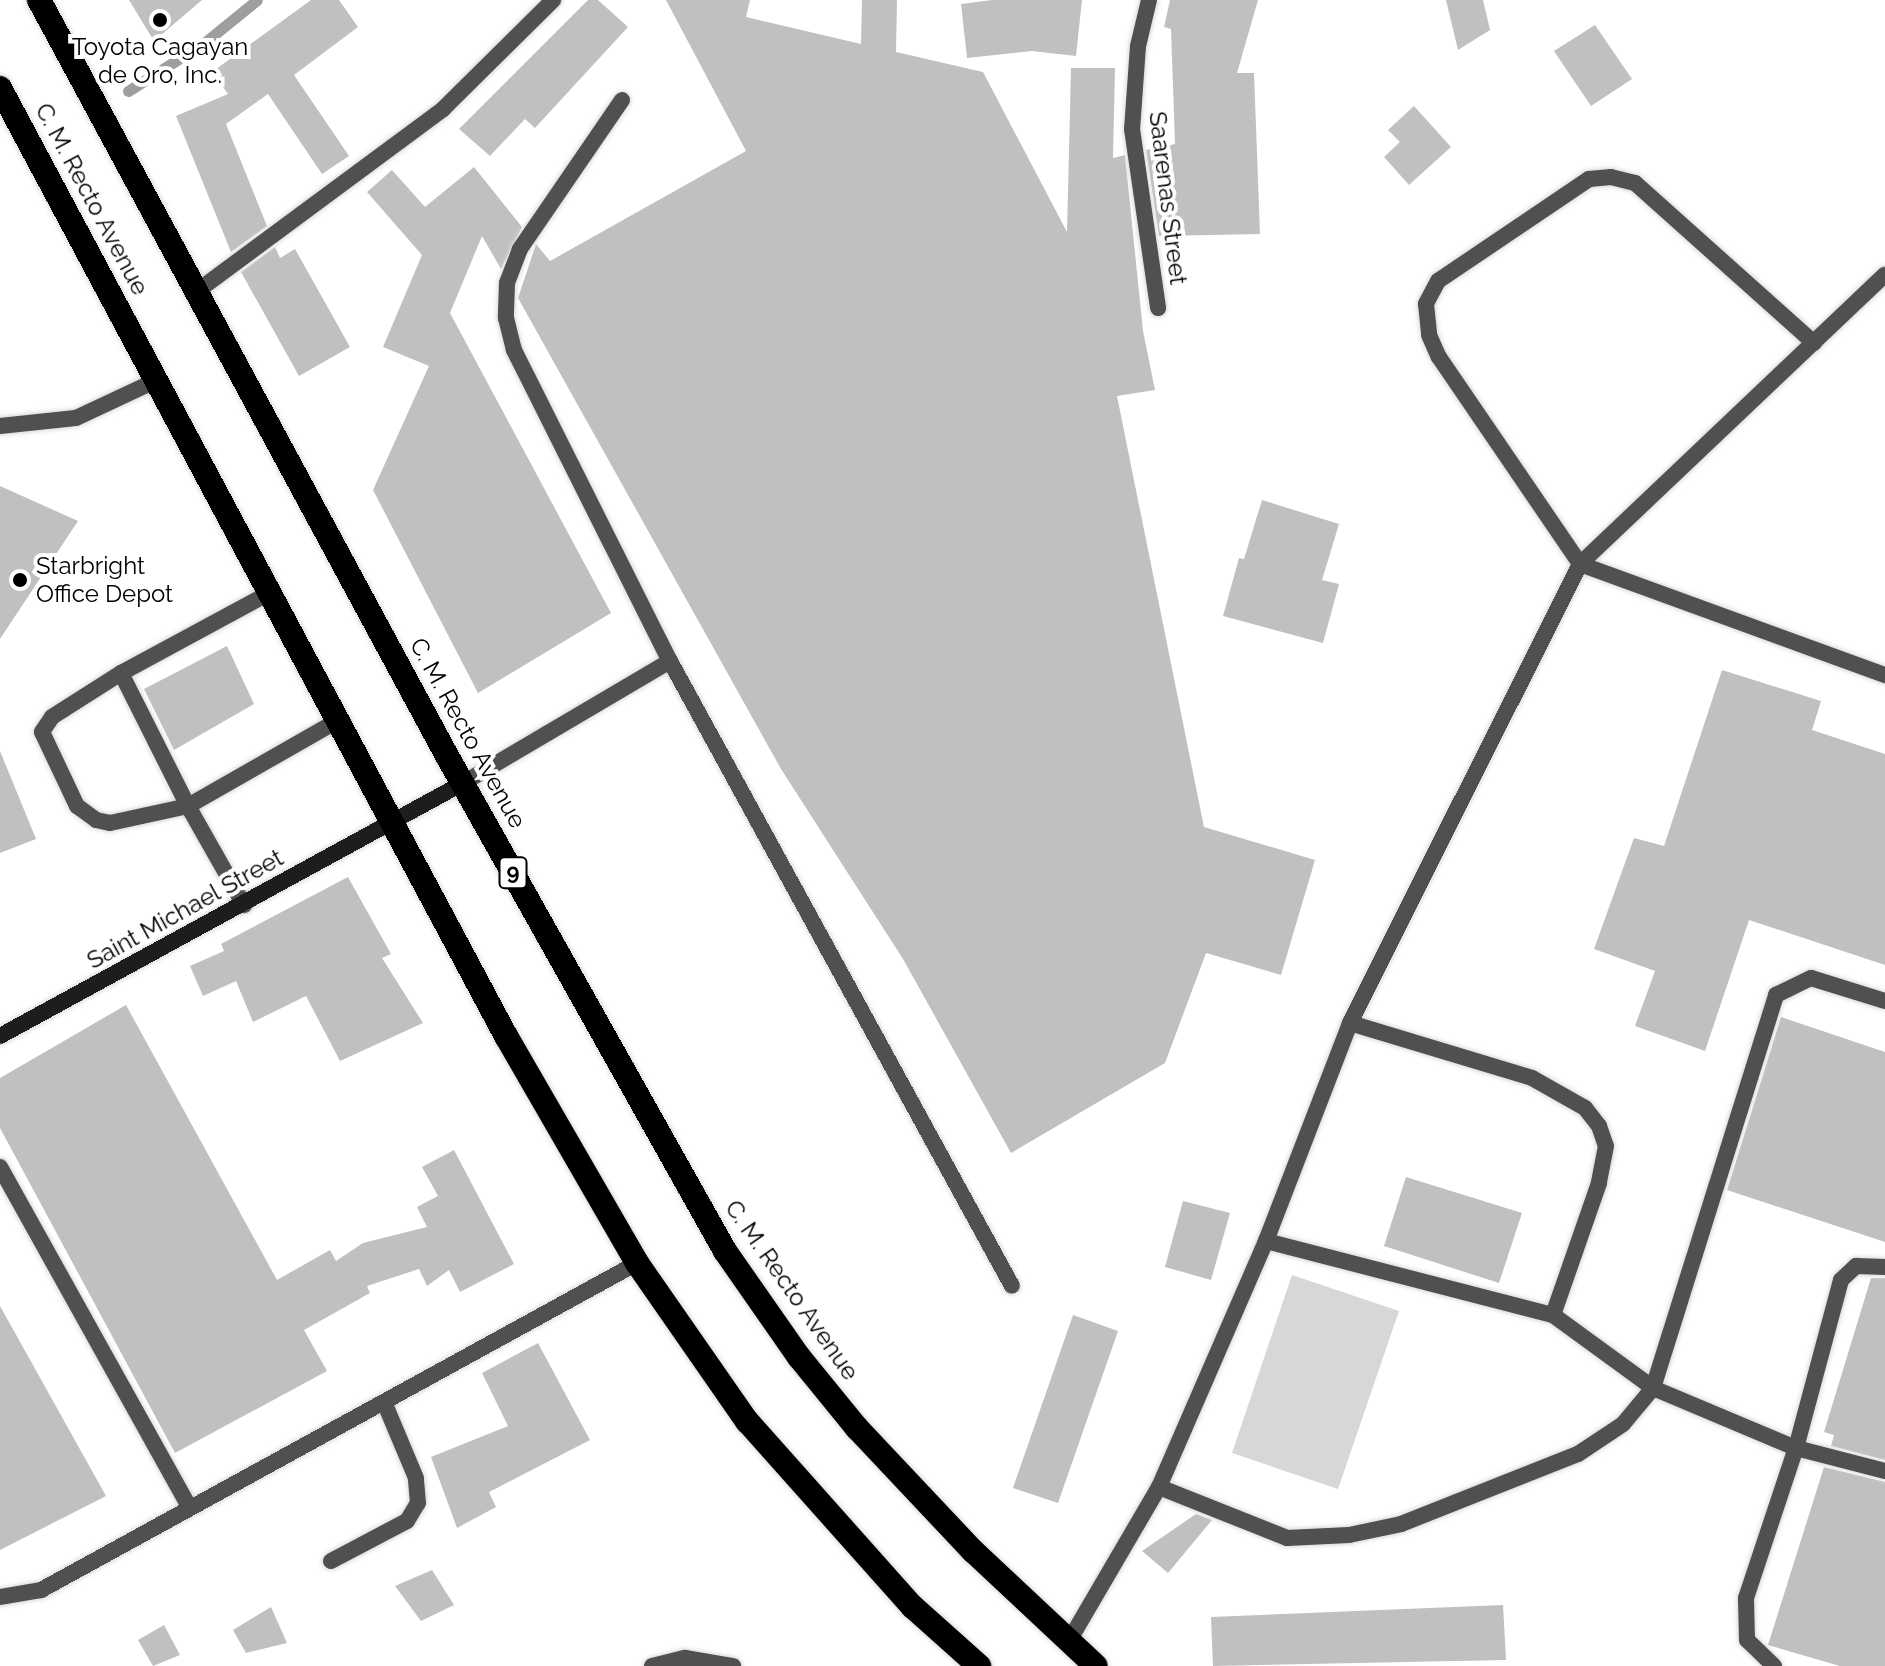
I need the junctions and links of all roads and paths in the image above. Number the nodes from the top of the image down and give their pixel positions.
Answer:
1 (39, 0) edge
2 (553, 0) edge
3 (1149, 0) edge
4 (0, 88) edge
5 (622, 100) dead end
6 (1885, 275) edge
7 (196, 292) junction
8 (1158, 308) dead end
9 (1814, 343) junction
10 (157, 380) junction
11 (0, 426) edge
12 (1580, 564) junction
13 (271, 592) junction
14 (670, 661) junction
15 (121, 673) junction
16 (1885, 675) edge
17 (339, 720) junction
18 (463, 783) junction
19 (188, 806) junction
20 (392, 821) junction
21 (244, 905) junction
22 (1885, 1001) edge
23 (1350, 1023) junction
24 (0, 1036) edge
25 (0, 1167) edge
26 (1266, 1241) junction
27 (637, 1263) junction
28 (1885, 1267) edge
29 (1012, 1286) dead end
30 (1553, 1315) junction
31 (1653, 1388) junction
32 (384, 1402) junction
33 (1796, 1448) junction
34 (1885, 1471) edge
35 (1159, 1487) junction
36 (190, 1508) junction
37 (331, 1561) dead end
38 (0, 1597) edge
39 (1069, 1641) junction
40 (652, 1666) edge
41 (733, 1666) edge
42 (979, 1666) edge
43 (1096, 1666) edge
44 (1774, 1666) edge

1 - 7 highway, C. M. Recto Avenue / 9
2 - 7 street
3 - 8 street, Saarenas Street
4 - 10 highway, C. M. Recto Avenue
5 - 14 street
6 - 9 street
7 - 18 highway, C. M. Recto Avenue / 9
9 - 12 street
9 - 12 street
10 - 11 street
10 - 13 highway, C. M. Recto Avenue
12 - 16 street
12 - 23 street
13 - 15 street
13 - 17 highway, C. M. Recto Avenue
14 - 18 street
14 - 29 street
15 - 19 street
15 - 19 street
17 - 19 street
17 - 20 highway, C. M. Recto Avenue
18 - 20 street, Saint Michael Street
18 - 39 highway, C. M. Recto Avenue / 9
19 - 21 street
20 - 21 street, Saint Michael Street
20 - 27 highway, C. M. Recto Avenue
21 - 24 street, Saint Michael Street
22 - 31 street
23 - 26 street
23 - 30 street
25 - 36 street
26 - 30 street
26 - 35 street
27 - 32 street
27 - 42 highway, C. M. Recto Avenue
28 - 33 street
30 - 31 street
31 - 33 street
31 - 35 street
32 - 36 street
32 - 37 street
33 - 34 street
33 - 44 street
35 - 39 street
36 - 38 street
39 - 43 highway, C. M. Recto Avenue / 9
40 - 41 street

